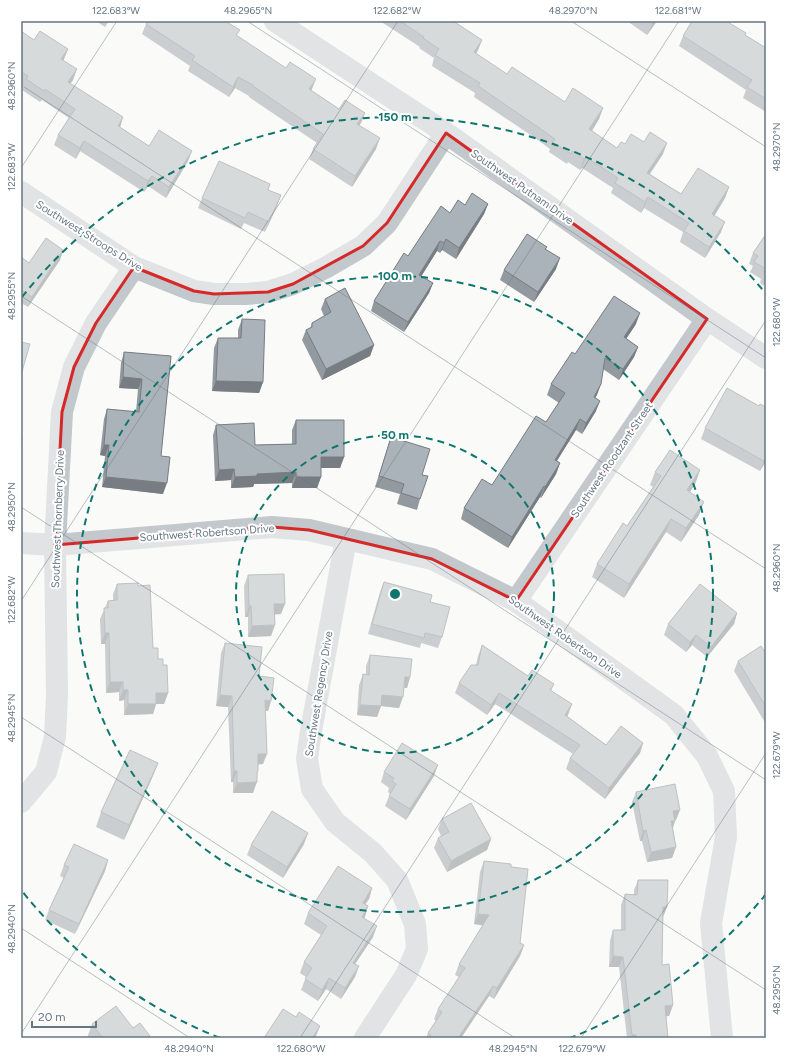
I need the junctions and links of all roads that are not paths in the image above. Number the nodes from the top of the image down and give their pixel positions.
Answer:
1 (276, 21) edge
2 (446, 133) junction
3 (21, 192) edge
4 (134, 267) junction
5 (707, 318) junction
6 (766, 358) edge
7 (346, 539) junction
8 (21, 543) edge
9 (54, 545) junction
10 (516, 601) junction
11 (21, 802) edge
12 (365, 1038) edge
13 (722, 1038) edge

1 - 2 street, Southwest Putnam Drive
2 - 4 street, Southwest Stroops Drive
2 - 5 street, Southwest Putnam Drive
3 - 4 street, Southwest Stroops Drive
4 - 9 street, Southwest Thornberry Drive
5 - 6 street, Southwest Putnam Drive
5 - 10 street, Southwest Roodzant Street
7 - 9 street, Southwest Robertson Drive
7 - 10 street, Southwest Robertson Drive
7 - 12 street, Southwest Regency Drive
8 - 9 street, Southwest Robertson Drive
9 - 11 street, Southwest Thornberry Drive
10 - 13 street, Southwest Robertson Drive

